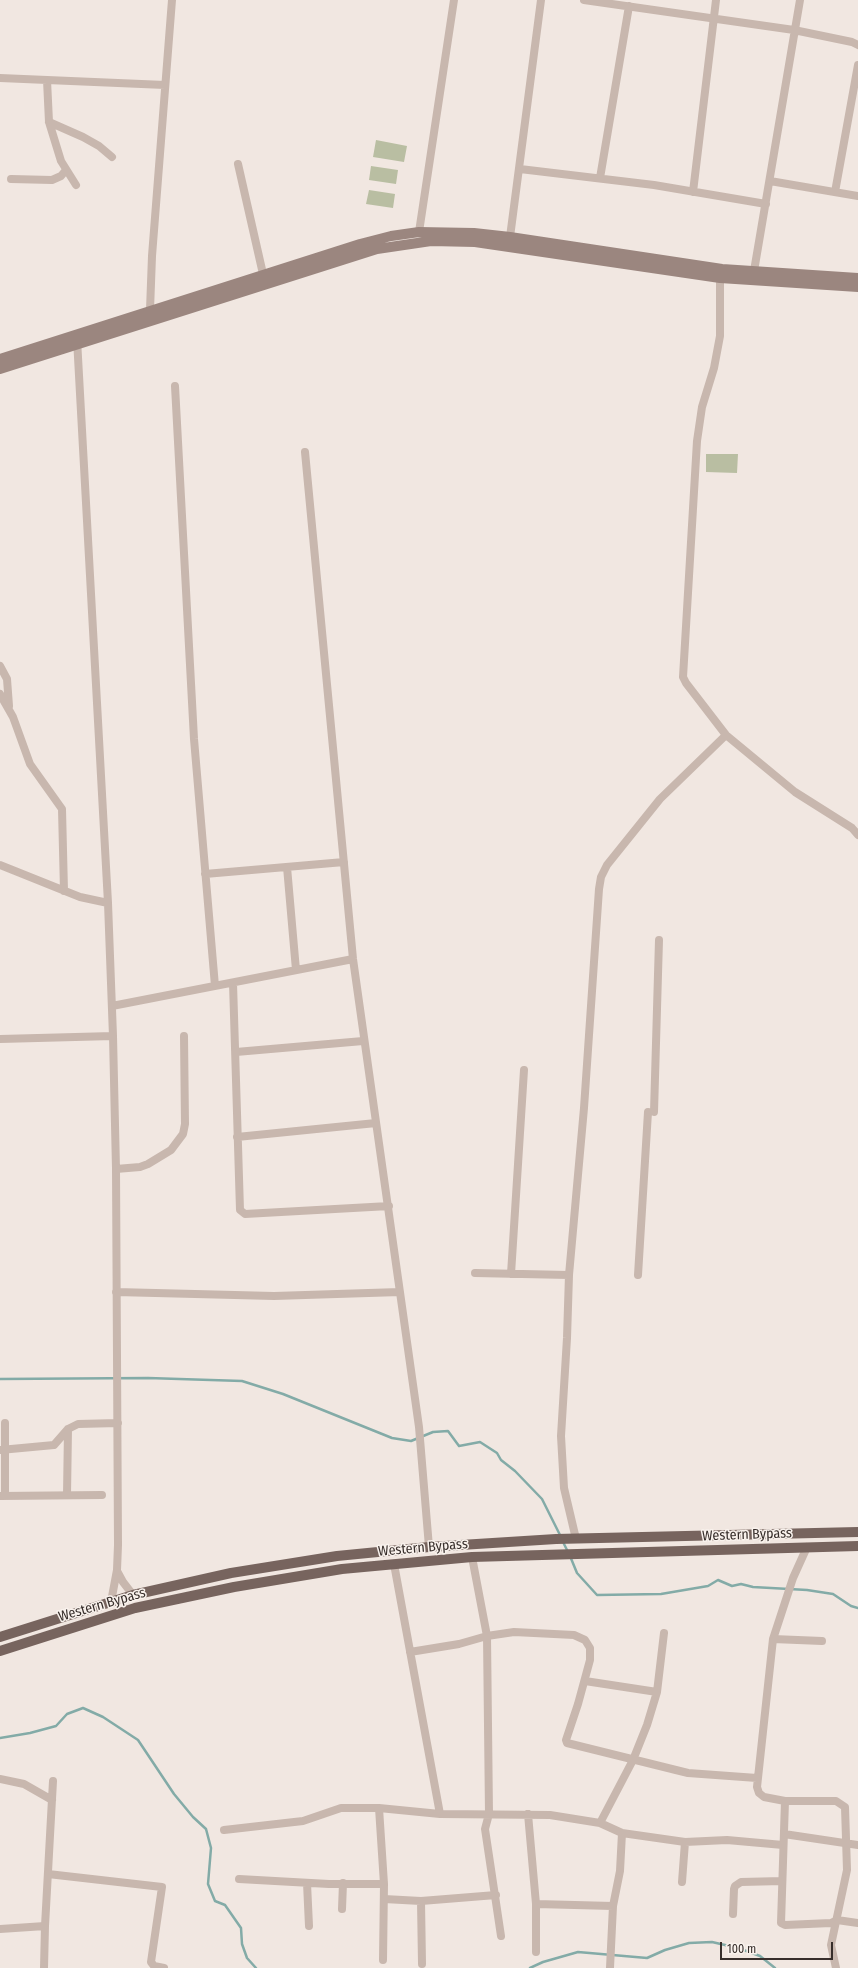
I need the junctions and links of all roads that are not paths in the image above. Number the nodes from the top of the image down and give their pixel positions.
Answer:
1 (172, 0) edge
2 (454, 0) edge
3 (541, 0) edge
4 (584, 0) edge
5 (716, 0) edge
6 (800, 0) edge
7 (629, 6) junction
8 (714, 18) junction
9 (794, 30) junction
10 (858, 45) edge
11 (858, 65) edge
12 (0, 78) edge
13 (47, 80) junction
14 (165, 85) junction
15 (49, 122) junction
16 (112, 157) dead end
17 (238, 164) dead end
18 (520, 169) junction
19 (66, 170) junction
20 (11, 178) dead end
21 (600, 178) junction
22 (770, 181) junction
23 (76, 186) dead end
24 (693, 192) junction
25 (835, 192) junction
26 (858, 196) edge
27 (766, 204) junction
28 (419, 232) junction
29 (510, 237) junction
30 (754, 271) junction
31 (262, 274) junction
32 (720, 278) junction
33 (858, 278) edge
34 (858, 287) edge
35 (150, 310) junction
36 (78, 339) junction
37 (0, 359) edge
38 (0, 369) edge
39 (176, 386) dead end
40 (305, 452) dead end
41 (0, 666) edge
42 (0, 694) edge
43 (9, 706) junction
44 (726, 735) junction
45 (858, 835) edge
46 (344, 862) junction
47 (0, 865) edge
48 (287, 867) junction
49 (205, 874) junction
50 (64, 891) junction
51 (108, 903) junction
52 (659, 940) dead end
53 (353, 959) junction
54 (296, 970) junction
55 (233, 983) junction
56 (215, 986) junction
57 (112, 1006) junction
58 (113, 1036) junction
59 (184, 1036) dead end
60 (0, 1039) edge
61 (363, 1040) junction
62 (236, 1052) junction
63 (524, 1070) dead end
64 (376, 1123) junction
65 (237, 1137) junction
66 (116, 1169) junction
67 (389, 1206) junction
68 (475, 1273) dead end
69 (511, 1274) junction
70 (569, 1275) junction
71 (638, 1275) dead end
72 (116, 1292) junction
73 (400, 1292) junction
74 (5, 1423) dead end
75 (118, 1423) junction
76 (68, 1429) junction
77 (3, 1450) edge
78 (67, 1495) junction
79 (102, 1495) dead end
80 (2, 1496) edge
81 (858, 1532) edge
82 (573, 1539) junction
83 (858, 1546) edge
84 (429, 1547) junction
85 (807, 1547) junction
86 (472, 1557) junction
87 (394, 1564) junction
88 (117, 1570) junction
89 (133, 1595) junction
90 (111, 1602) junction
91 (664, 1633) dead end
92 (486, 1636) junction
93 (0, 1637) edge
94 (773, 1639) junction
95 (822, 1641) dead end
96 (0, 1651) edge
97 (410, 1652) junction
98 (585, 1681) junction
99 (657, 1692) junction
100 (633, 1760) junction
101 (757, 1778) junction
102 (0, 1779) edge
103 (53, 1781) dead end
104 (52, 1800) junction
105 (785, 1801) junction
106 (379, 1808) junction
107 (440, 1814) junction
108 (489, 1814) junction
109 (528, 1814) junction
110 (600, 1823) junction
111 (224, 1830) dead end
112 (622, 1833) junction
113 (784, 1834) junction
114 (685, 1842) junction
115 (848, 1844) junction
116 (783, 1845) junction
117 (858, 1845) edge
118 (48, 1874) junction
119 (239, 1879) dead end
120 (782, 1881) junction
121 (682, 1882) dead end
122 (308, 1883) junction
123 (343, 1883) junction
124 (384, 1884) junction
125 (496, 1896) junction
126 (384, 1898) junction
127 (421, 1901) junction
128 (536, 1904) junction
129 (613, 1906) junction
130 (342, 1909) dead end
131 (733, 1914) dead end
132 (837, 1920) junction
133 (858, 1923) edge
134 (45, 1926) junction
135 (309, 1926) dead end
136 (0, 1929) edge
137 (501, 1936) dead end
138 (536, 1952) dead end
139 (383, 1960) dead end
140 (422, 1964) dead end
141 (44, 1968) edge
142 (164, 1968) edge
143 (610, 1968) edge
144 (836, 1968) edge

1 - 14 street
2 - 28 street
3 - 18 street
4 - 7 street
5 - 8 street
6 - 9 street
7 - 8 street
7 - 21 street
8 - 9 street
8 - 24 street
9 - 10 street
9 - 22 street
11 - 25 street
12 - 13 street
13 - 14 street
13 - 15 street
14 - 35 street
15 - 16 street
15 - 19 street
17 - 31 street
18 - 21 street
18 - 29 street
19 - 20 street
19 - 23 street
21 - 24 street
22 - 25 street
22 - 27 street
24 - 27 street
25 - 26 street
27 - 30 street
28 - 29 main road
28 - 31 main road
29 - 30 main road
30 - 33 main road
31 - 35 main road
32 - 34 main road
32 - 36 main road
32 - 44 street
35 - 36 main road
36 - 37 main road
36 - 38 main road
36 - 51 street
39 - 49 street
40 - 46 street
41 - 43 street
42 - 43 street
43 - 50 street
44 - 45 street
44 - 70 street
46 - 48 street
46 - 53 street
47 - 50 street
48 - 49 street
48 - 54 street
49 - 56 street
50 - 51 street
51 - 57 street
52 - 71 street
53 - 54 street
53 - 61 street
54 - 55 street
55 - 56 street
55 - 62 street
56 - 57 street
57 - 58 street
58 - 60 street
58 - 66 street
59 - 66 street
61 - 62 street
61 - 64 street
62 - 65 street
63 - 69 street
64 - 65 street
64 - 67 street
65 - 67 street
66 - 72 street
67 - 73 street
68 - 69 street
69 - 70 street
70 - 82 street
72 - 73 street
72 - 75 street
73 - 84 street
74 - 77 street
75 - 76 street
75 - 88 street
76 - 77 street
76 - 78 street
77 - 80 street
78 - 79 street
78 - 80 street
81 - 82 main road, Western Bypass
82 - 84 main road, Western Bypass
83 - 85 main road, Western Bypass
84 - 89 main road, Western Bypass
85 - 86 main road, Western Bypass
85 - 94 street
86 - 87 main road, Western Bypass
86 - 92 street
87 - 96 main road, Western Bypass
87 - 97 street
88 - 89 street
88 - 90 street
89 - 90 main road, Western Bypass
90 - 93 main road, Western Bypass
91 - 99 street
92 - 97 street
92 - 98 street
92 - 108 street
94 - 95 street
94 - 101 street
97 - 107 street
98 - 99 street
98 - 100 street
99 - 100 street
100 - 101 street
100 - 110 street
101 - 105 street
102 - 104 street
103 - 104 street
104 - 118 street
105 - 113 street
105 - 115 street
106 - 107 street
106 - 111 street
106 - 124 street
107 - 108 street
108 - 109 street
108 - 125 street
109 - 110 street
109 - 128 street
110 - 112 street
112 - 114 street
112 - 129 street
113 - 115 street
113 - 116 street
114 - 116 street
114 - 121 street
115 - 117 street
115 - 132 street
116 - 120 street
118 - 134 street
118 - 142 street
119 - 122 street
120 - 131 street
120 - 132 street
122 - 123 street
122 - 135 street
123 - 124 street
123 - 130 street
124 - 126 street
125 - 127 street
125 - 137 street
126 - 127 street
126 - 139 street
127 - 140 street
128 - 129 street
128 - 138 street
129 - 143 street
132 - 133 street
132 - 144 street
134 - 136 street
134 - 141 street

